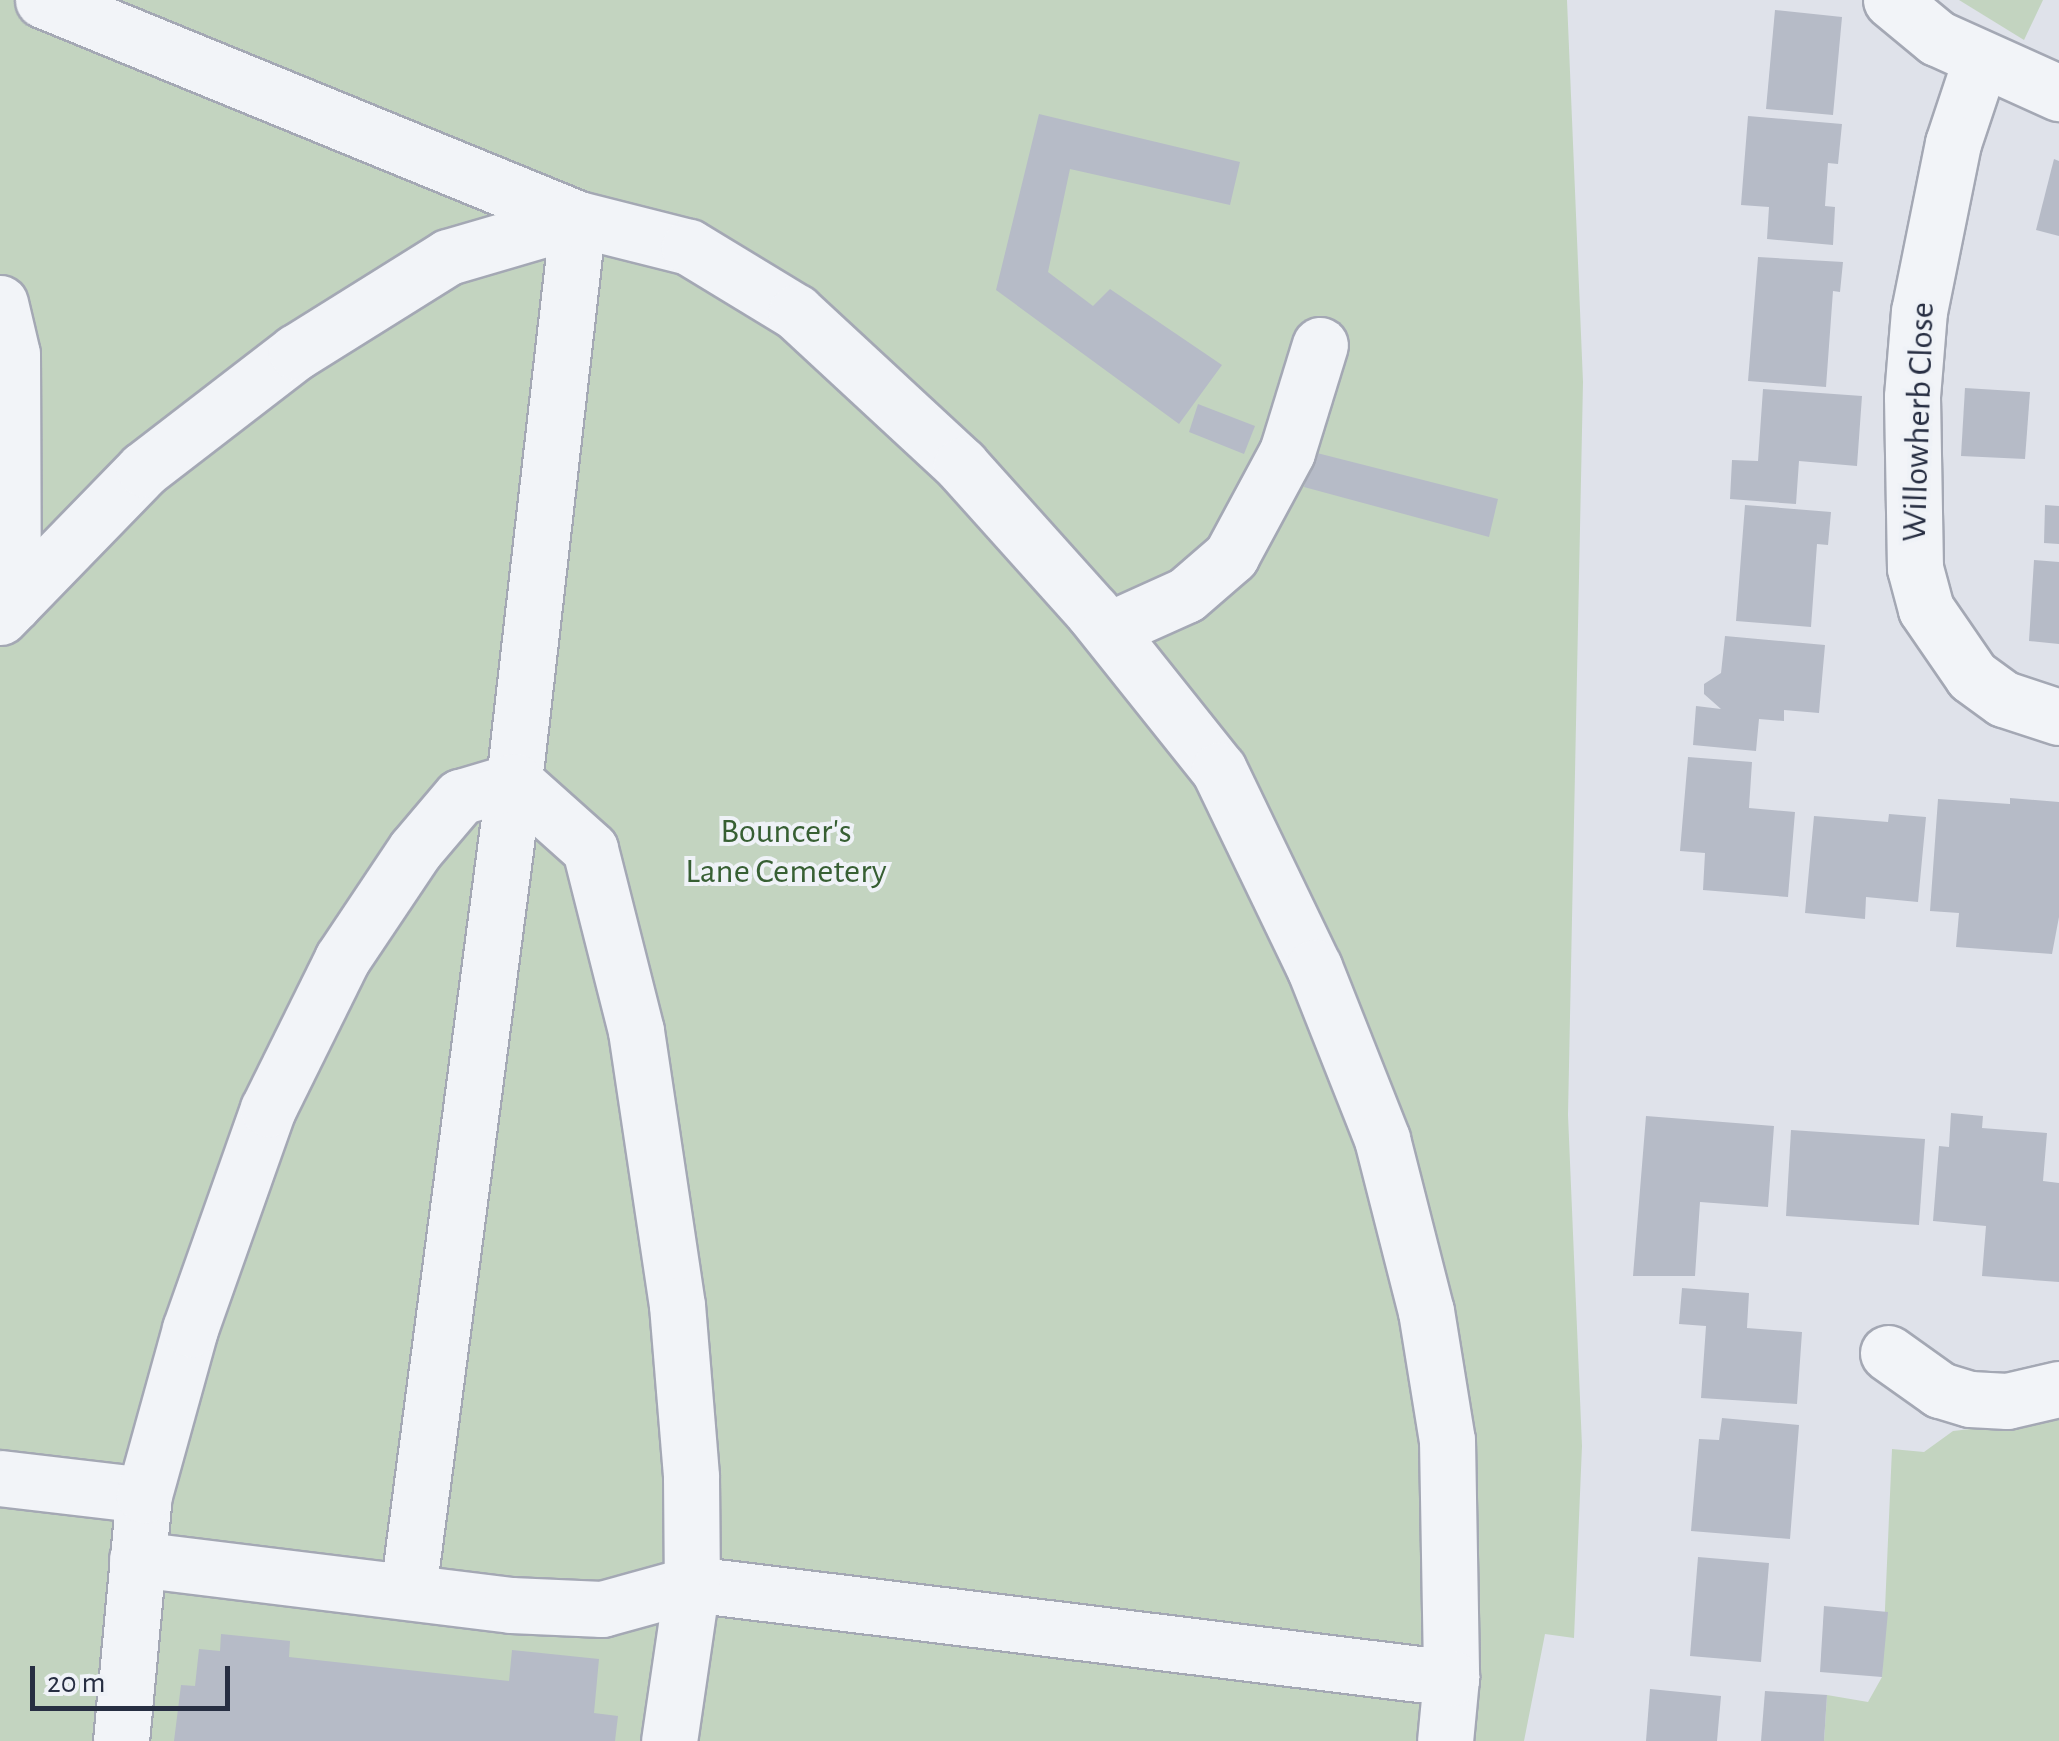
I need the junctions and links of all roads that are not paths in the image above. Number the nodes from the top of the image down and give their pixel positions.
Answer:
1 (43, 0) edge
2 (1891, 0) edge
3 (1980, 62) junction
4 (2059, 93) edge
5 (578, 219) junction
6 (0, 304) edge
7 (1320, 344) dead end
8 (6, 610) edge
9 (1108, 630) junction
10 (2059, 717) edge
11 (514, 782) junction
12 (1888, 1353) dead end
13 (2059, 1389) edge
14 (0, 1478) edge
15 (144, 1495) junction
16 (137, 1559) junction
17 (692, 1584) junction
18 (408, 1590) junction
19 (1451, 1678) junction
20 (121, 1741) edge
21 (669, 1741) edge
22 (1445, 1741) edge

1 - 5 street
2 - 3 street
3 - 4 street
3 - 10 street, Willowherb Close
5 - 8 street
5 - 9 street
5 - 11 street
6 - 8 street
7 - 9 street
9 - 19 street
11 - 15 street
11 - 17 street
11 - 18 street
12 - 13 street
14 - 15 street
15 - 16 street
16 - 18 street
16 - 20 street
17 - 18 street
17 - 19 street
17 - 21 street
19 - 22 street

